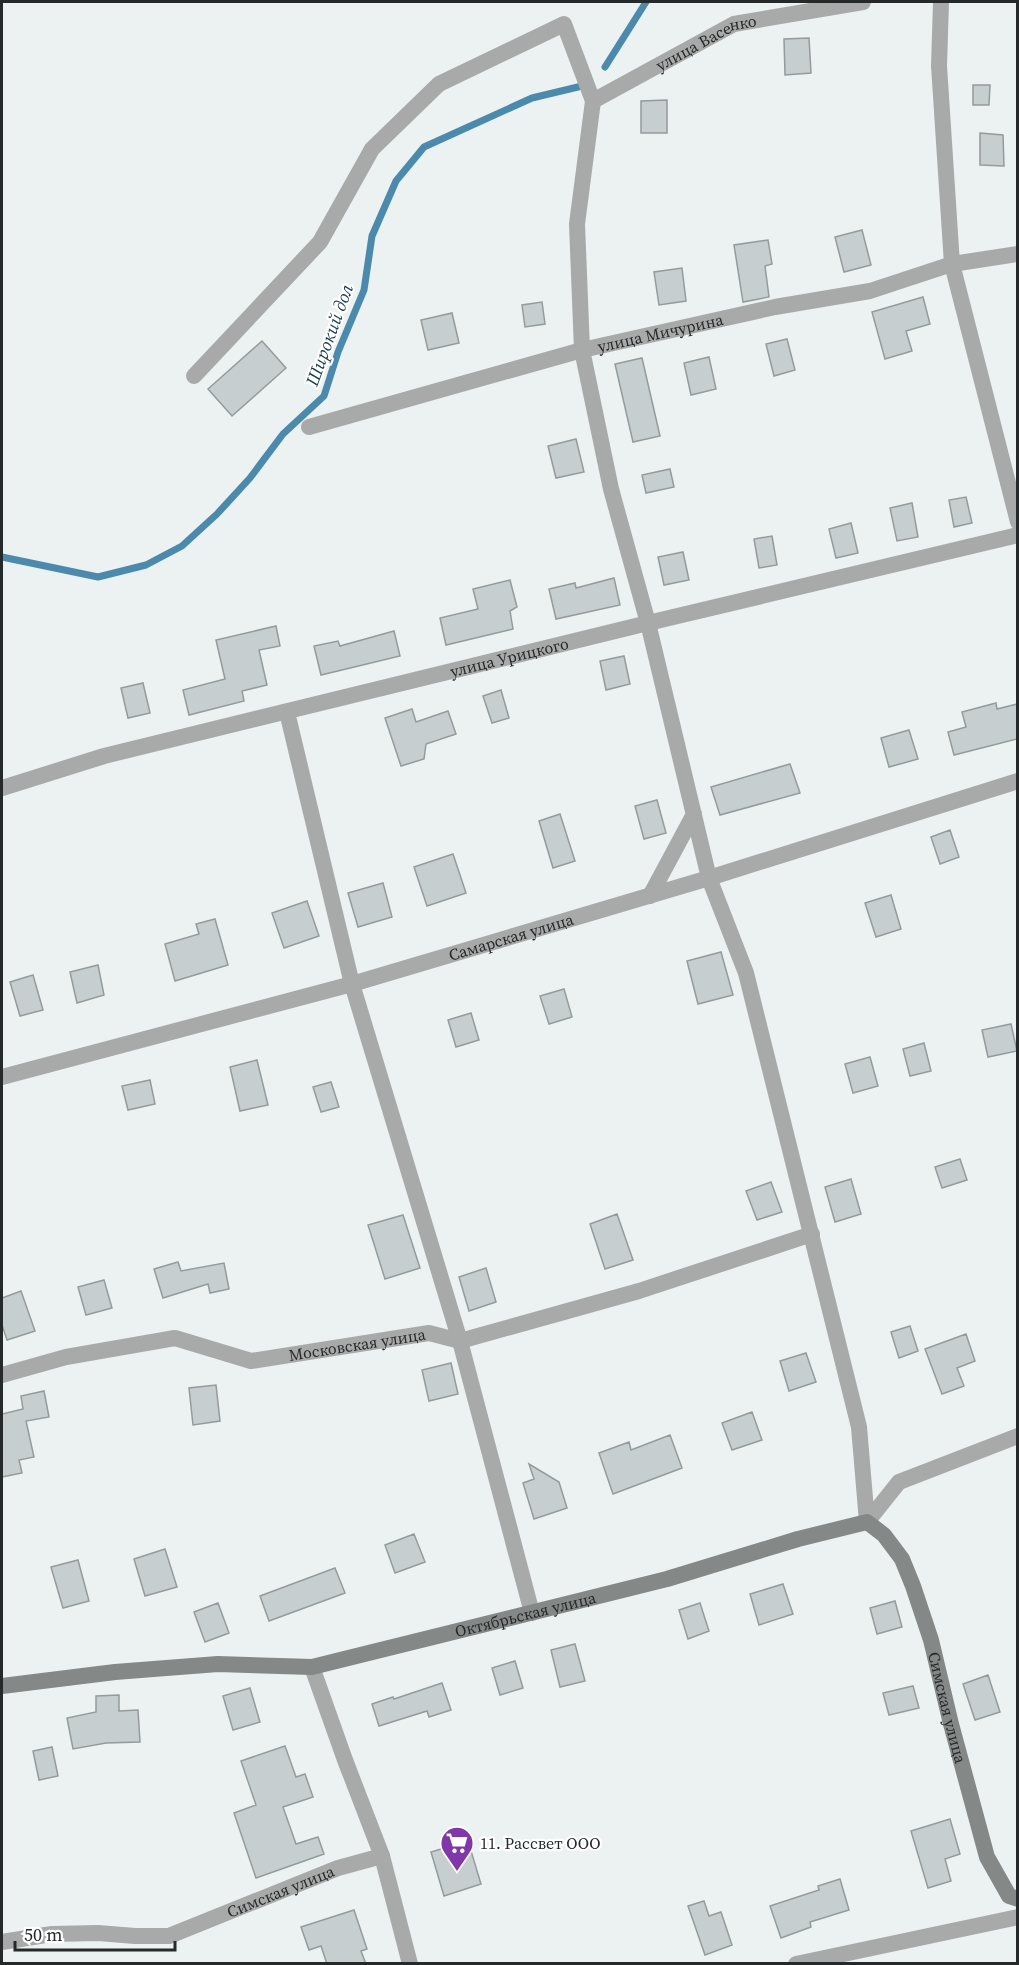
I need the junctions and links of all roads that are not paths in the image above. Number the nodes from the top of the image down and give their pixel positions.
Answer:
1 (863, 2) edge
2 (941, 2) edge
3 (593, 101) junction
4 (1017, 254) edge
5 (952, 264) junction
6 (582, 350) junction
7 (194, 376) dead end
8 (309, 427) dead end
9 (1017, 522) edge
10 (1017, 535) edge
11 (648, 623) junction
12 (287, 712) junction
13 (1017, 781) edge
14 (2, 788) edge
15 (694, 814) junction
16 (709, 878) junction
17 (650, 896) junction
18 (352, 984) junction
19 (2, 1077) edge
20 (812, 1234) junction
21 (460, 1341) junction
22 (2, 1375) edge
23 (1017, 1436) edge
24 (867, 1522) junction
25 (532, 1612) junction
26 (312, 1667) junction
27 (2, 1686) edge
28 (382, 1856) junction
29 (1017, 1899) edge
30 (1017, 1917) edge
31 (2, 1942) edge
32 (410, 1964) edge
33 (796, 1964) edge

1 - 3 street, улица Васенко
2 - 5 street
3 - 6 street
3 - 7 street
4 - 5 street, улица Мичурина
5 - 6 street, улица Мичурина
5 - 9 street
6 - 8 street, улица Мичурина
6 - 11 street
10 - 11 street, улица Урицкого
11 - 12 street, улица Урицкого
11 - 15 street
12 - 14 street, улица Урицкого
12 - 18 street
13 - 16 street, Самарская улица
15 - 16 street
15 - 17 street
16 - 17 street, Самарская улица
16 - 20 street
17 - 18 street, Самарская улица
18 - 19 street, Самарская улица
18 - 21 street
20 - 21 street, Московская улица
20 - 24 street
21 - 22 street, Московская улица
21 - 25 street
23 - 24 street
24 - 25 main road, Октябрьская улица
24 - 29 main road, Симская улица
25 - 26 main road, Октябрьская улица
26 - 27 main road, Октябрьская улица
26 - 28 street
28 - 31 street, Симская улица
28 - 32 street
30 - 33 street

